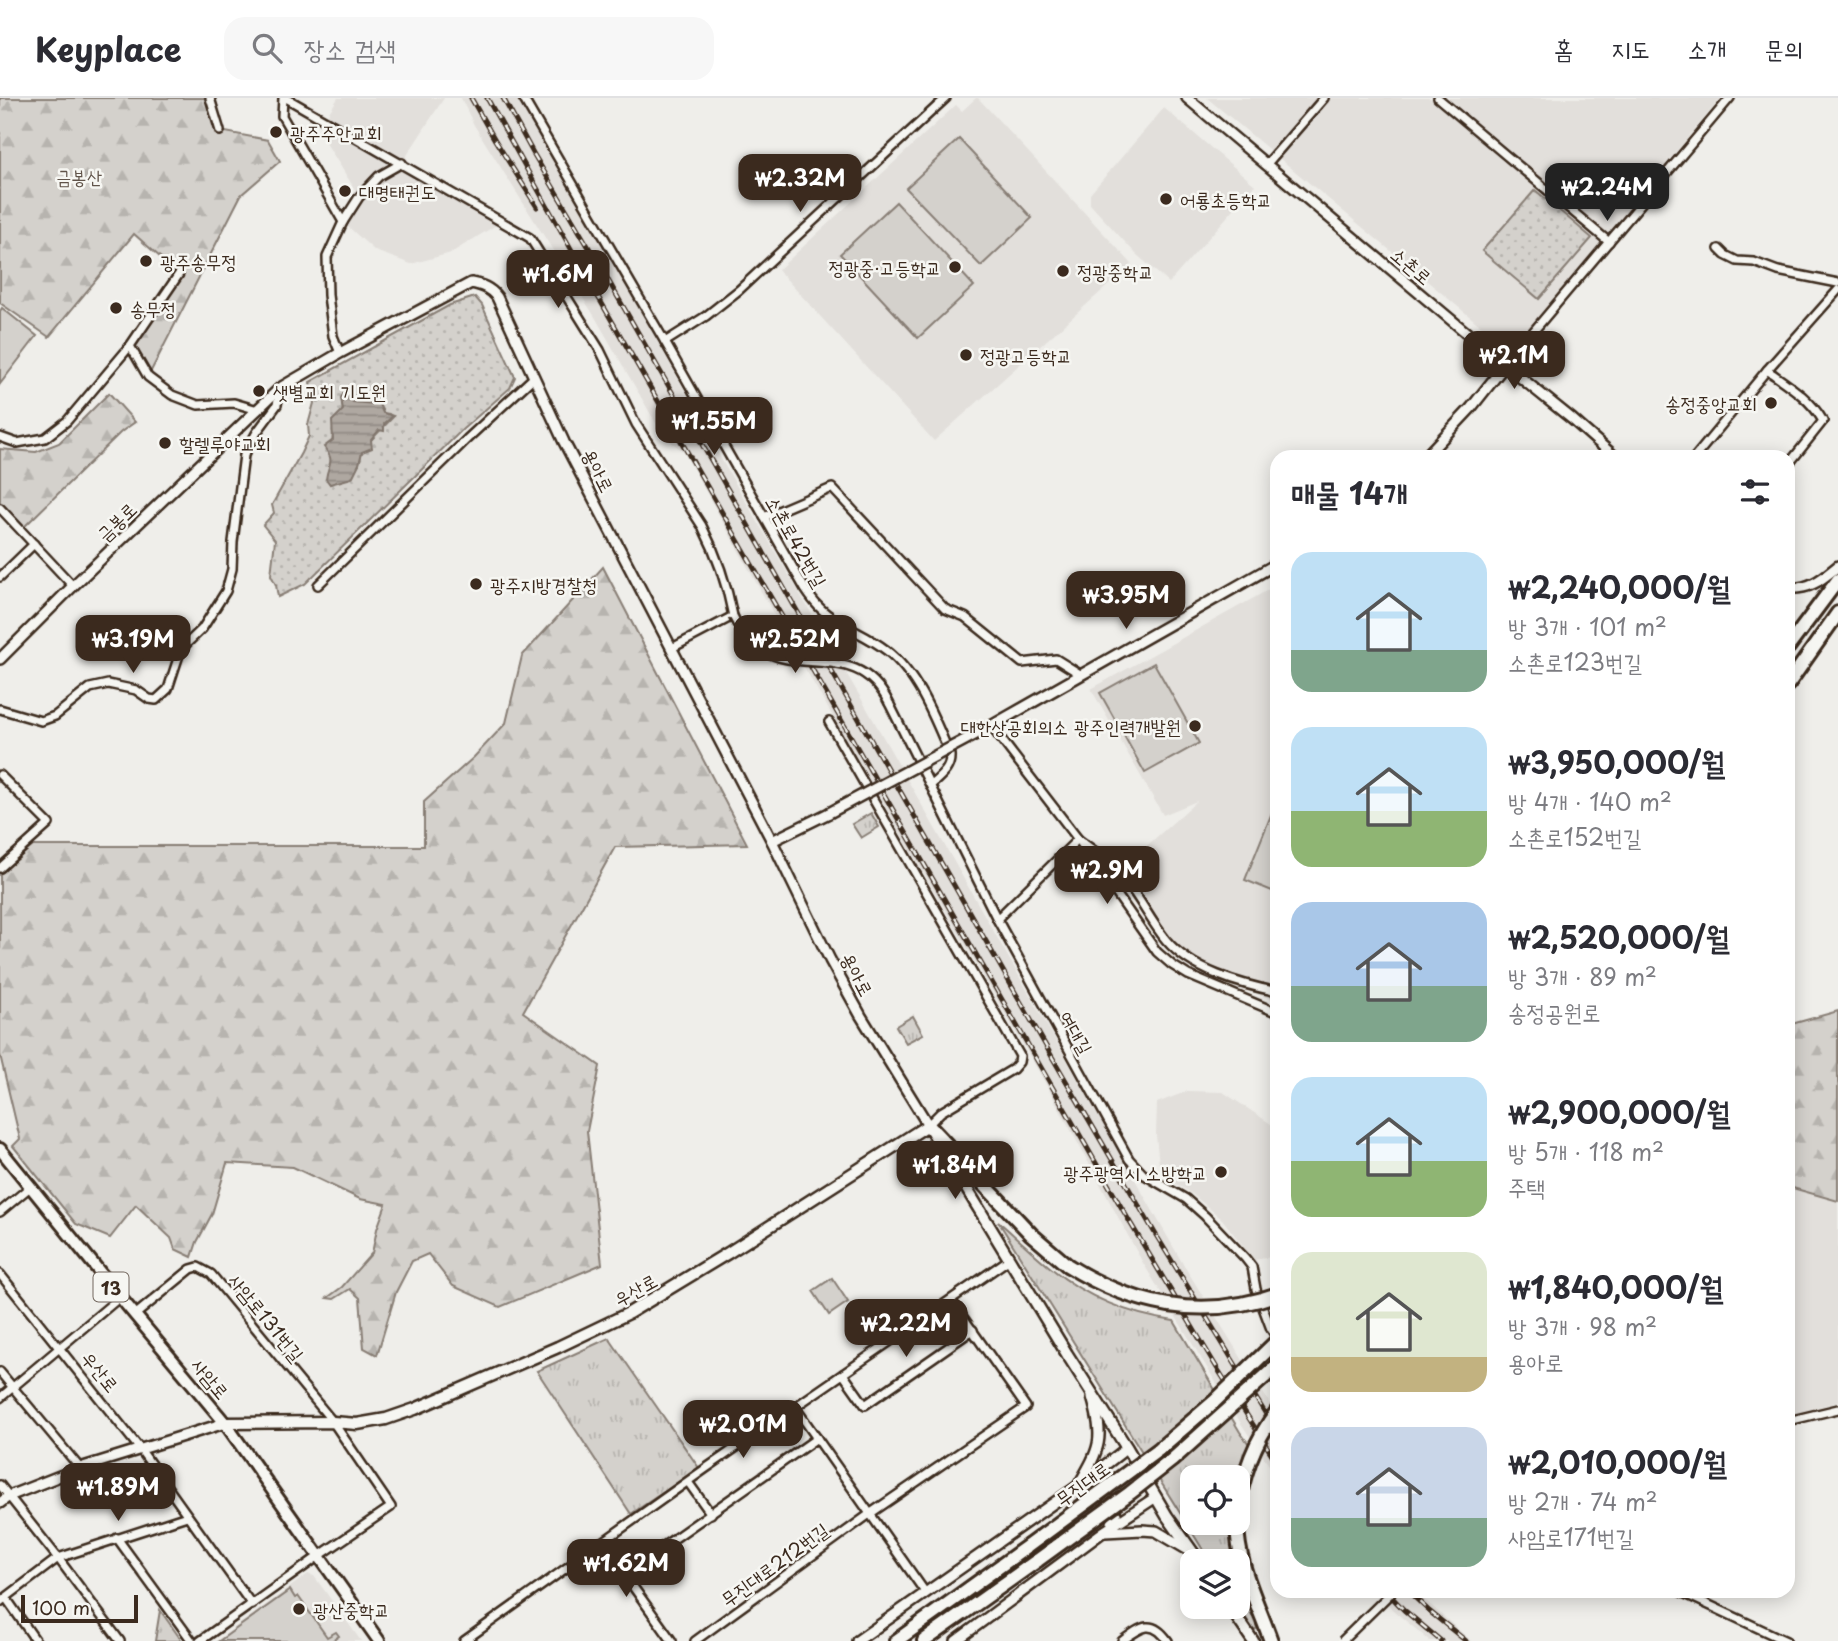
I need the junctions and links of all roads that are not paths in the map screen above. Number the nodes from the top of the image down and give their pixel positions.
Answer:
1 (211, 98) edge
2 (284, 98) edge
3 (523, 98) edge
4 (946, 98) edge
5 (1187, 98) edge
6 (1324, 98) edge
7 (1438, 98) edge
8 (1730, 98) edge
9 (220, 131) dead end
10 (402, 163) junction
11 (1266, 165) junction
12 (343, 222) junction
13 (1609, 242) junction
14 (1719, 249) dead end
15 (179, 274) dead end
16 (1838, 283) edge
17 (1838, 290) edge
18 (498, 297) joint
19 (665, 342) junction
20 (130, 346) junction
21 (340, 353) junction
22 (1505, 365) junction
23 (1767, 370) junction
24 (534, 377) junction
25 (280, 388) junction
26 (258, 410) junction
27 (0, 437) edge
28 (1431, 450) edge
29 (1607, 450) edge
30 (1701, 450) edge
31 (1795, 456) edge
32 (0, 508) edge
33 (764, 517) junction
34 (34, 544) junction
35 (1838, 566) edge
36 (1270, 567) edge
37 (0, 578) edge
38 (1838, 580) edge
39 (318, 585) dead end
40 (73, 586) junction
41 (1795, 588) edge
42 (1838, 613) edge
43 (733, 616) junction
44 (1795, 638) edge
45 (672, 648) junction
46 (0, 659) edge
47 (1080, 674) junction
48 (1795, 674) edge
49 (0, 709) edge
50 (829, 722) dead end
51 (990, 726) junction
52 (0, 775) edge
53 (931, 785) junction
54 (1078, 839) junction
55 (772, 841) junction
56 (0, 854) edge
57 (8, 861) junction
58 (0, 868) edge
59 (997, 919) junction
60 (1270, 990) edge
61 (1270, 1010) edge
62 (928, 1125) junction
63 (0, 1149) edge
64 (30, 1187) junction
65 (0, 1212) edge
66 (1008, 1260) junction
67 (0, 1274) edge
68 (1270, 1296) edge
69 (120, 1297) junction
70 (951, 1300) junction
71 (135, 1315) junction
72 (1270, 1326) edge
73 (972, 1330) junction
74 (60, 1348) junction
75 (1270, 1348) edge
76 (0, 1372) edge
77 (1270, 1372) edge
78 (843, 1374) junction
79 (13, 1387) junction
80 (1090, 1392) junction
81 (0, 1398) edge
82 (795, 1407) junction
83 (1838, 1409) edge
84 (1795, 1419) edge
85 (332, 1422) junction
86 (1270, 1422) edge
87 (225, 1423) junction
88 (817, 1438) junction
89 (1127, 1448) junction
90 (140, 1449) junction
91 (1247, 1465) edge
92 (80, 1468) junction
93 (688, 1482) junction
94 (0, 1485) edge
95 (1078, 1486) junction
96 (9, 1496) junction
97 (1156, 1497) junction
98 (0, 1503) edge
99 (871, 1513) junction
100 (711, 1514) junction
101 (187, 1516) junction
102 (1103, 1532) junction
103 (1238, 1535) edge
104 (117, 1538) junction
105 (601, 1542) junction
106 (1185, 1549) edge
107 (1191, 1549) edge
108 (319, 1556) junction
109 (58, 1558) junction
110 (624, 1574) junction
111 (925, 1592) junction
112 (1386, 1598) edge
113 (1694, 1598) edge
114 (3, 1600) edge
115 (252, 1605) junction
116 (1238, 1619) edge
117 (960, 1640) edge
118 (36, 1641) edge
119 (120, 1641) edge
120 (192, 1641) edge
121 (200, 1641) edge
122 (379, 1641) edge
123 (464, 1641) edge
124 (672, 1641) edge
125 (695, 1641) edge
126 (857, 1641) edge
127 (896, 1641) edge
128 (925, 1641) edge
129 (1122, 1641) edge
130 (1168, 1641) edge
131 (1253, 1641) edge
132 (1271, 1641) edge
133 (1342, 1641) edge
134 (1786, 1641) edge

1 - 9 street
2 - 10 street
2 - 12 street
3 - 19 street, 소촌로42번길
4 - 19 street
5 - 11 street, 소촌로
6 - 11 street
7 - 13 street
8 - 13 street
10 - 12 street
10 - 43 street
11 - 22 street, 소촌로
12 - 21 street
13 - 22 street
14 - 16 street
15 - 20 street
17 - 23 street
18 - 21 street, 금봉로
18 - 24 street, 용아로
19 - 33 street, 소촌로42번길
20 - 26 street
20 - 27 street
21 - 25 street, 금봉로
22 - 28 street
22 - 29 street, 소촌로
23 - 30 street
23 - 31 street
24 - 39 street
24 - 45 street, 용아로
25 - 26 street, 금봉로
25 - 49 street
26 - 40 street, 금봉로
32 - 34 street
33 - 47 street
33 - 53 street, 소촌로42번길
34 - 37 street
34 - 40 street
35 - 41 street
36 - 47 street
38 - 44 highway
40 - 46 street, 금봉로
42 - 48 highway
43 - 45 street
43 - 53 street, 여대길, bridge
45 - 55 street, 용아로
47 - 51 street
50 - 62 street
51 - 54 street
51 - 55 street, bridge
52 - 57 street
53 - 59 street, 여대길
54 - 59 street
54 - 60 street
54 - 61 street
55 - 62 street, 용아로
56 - 57 street
57 - 58 street
59 - 72 street, 여대길
62 - 66 main road, 용아로
62 - 68 highway, bridge
62 - 85 main road, 우산로
63 - 64 main road, 사암로 / 13
64 - 65 street
64 - 69 main road, 사암로 / 13
66 - 70 street
66 - 80 main road, 용아로
67 - 74 street, 우산로
69 - 71 main road, 사암로 / 13
69 - 74 street
70 - 73 street
70 - 78 street
71 - 85 street, 사암로131번길
71 - 87 main road, 사암로 / 13
73 - 78 street
73 - 99 street, 무진대로212번길
74 - 79 street
74 - 90 street, 우산로
75 - 127 highway, 무진대로, bridge
76 - 79 street
77 - 128 highway, 무진대로, bridge
78 - 82 street
79 - 81 street
79 - 92 street
80 - 89 main road, 용아로
80 - 95 street
82 - 88 street
82 - 93 street
83 - 84 street
85 - 87 main road, 우산로
85 - 108 street
86 - 91 highway, bridge
87 - 90 street, 우산로
87 - 108 main road, 사암로 / 13
88 - 99 street
88 - 100 street
89 - 95 street, 무진대로
89 - 97 main road, 용아로
90 - 92 street, 우산로
90 - 101 street
92 - 96 street, 우산로
93 - 100 street
93 - 105 street
94 - 96 street
95 - 102 street
95 - 111 street, 무진대로
96 - 98 street, 우산로
96 - 109 street
97 - 102 street
97 - 107 main road, 용아로
99 - 111 street
99 - 125 street, 무진대로212번길
100 - 110 street
101 - 104 street
101 - 115 street
102 - 106 street
102 - 117 street
103 - 132 highway
104 - 109 street
104 - 120 street
105 - 110 street
105 - 123 street
108 - 115 street
108 - 122 main road, 사암로 / 13
109 - 114 street
109 - 119 street
110 - 124 street
111 - 126 street, 무진대로
112 - 133 street, bridge
113 - 134 street
114 - 118 street
115 - 121 street
116 - 131 main road
129 - 130 street

